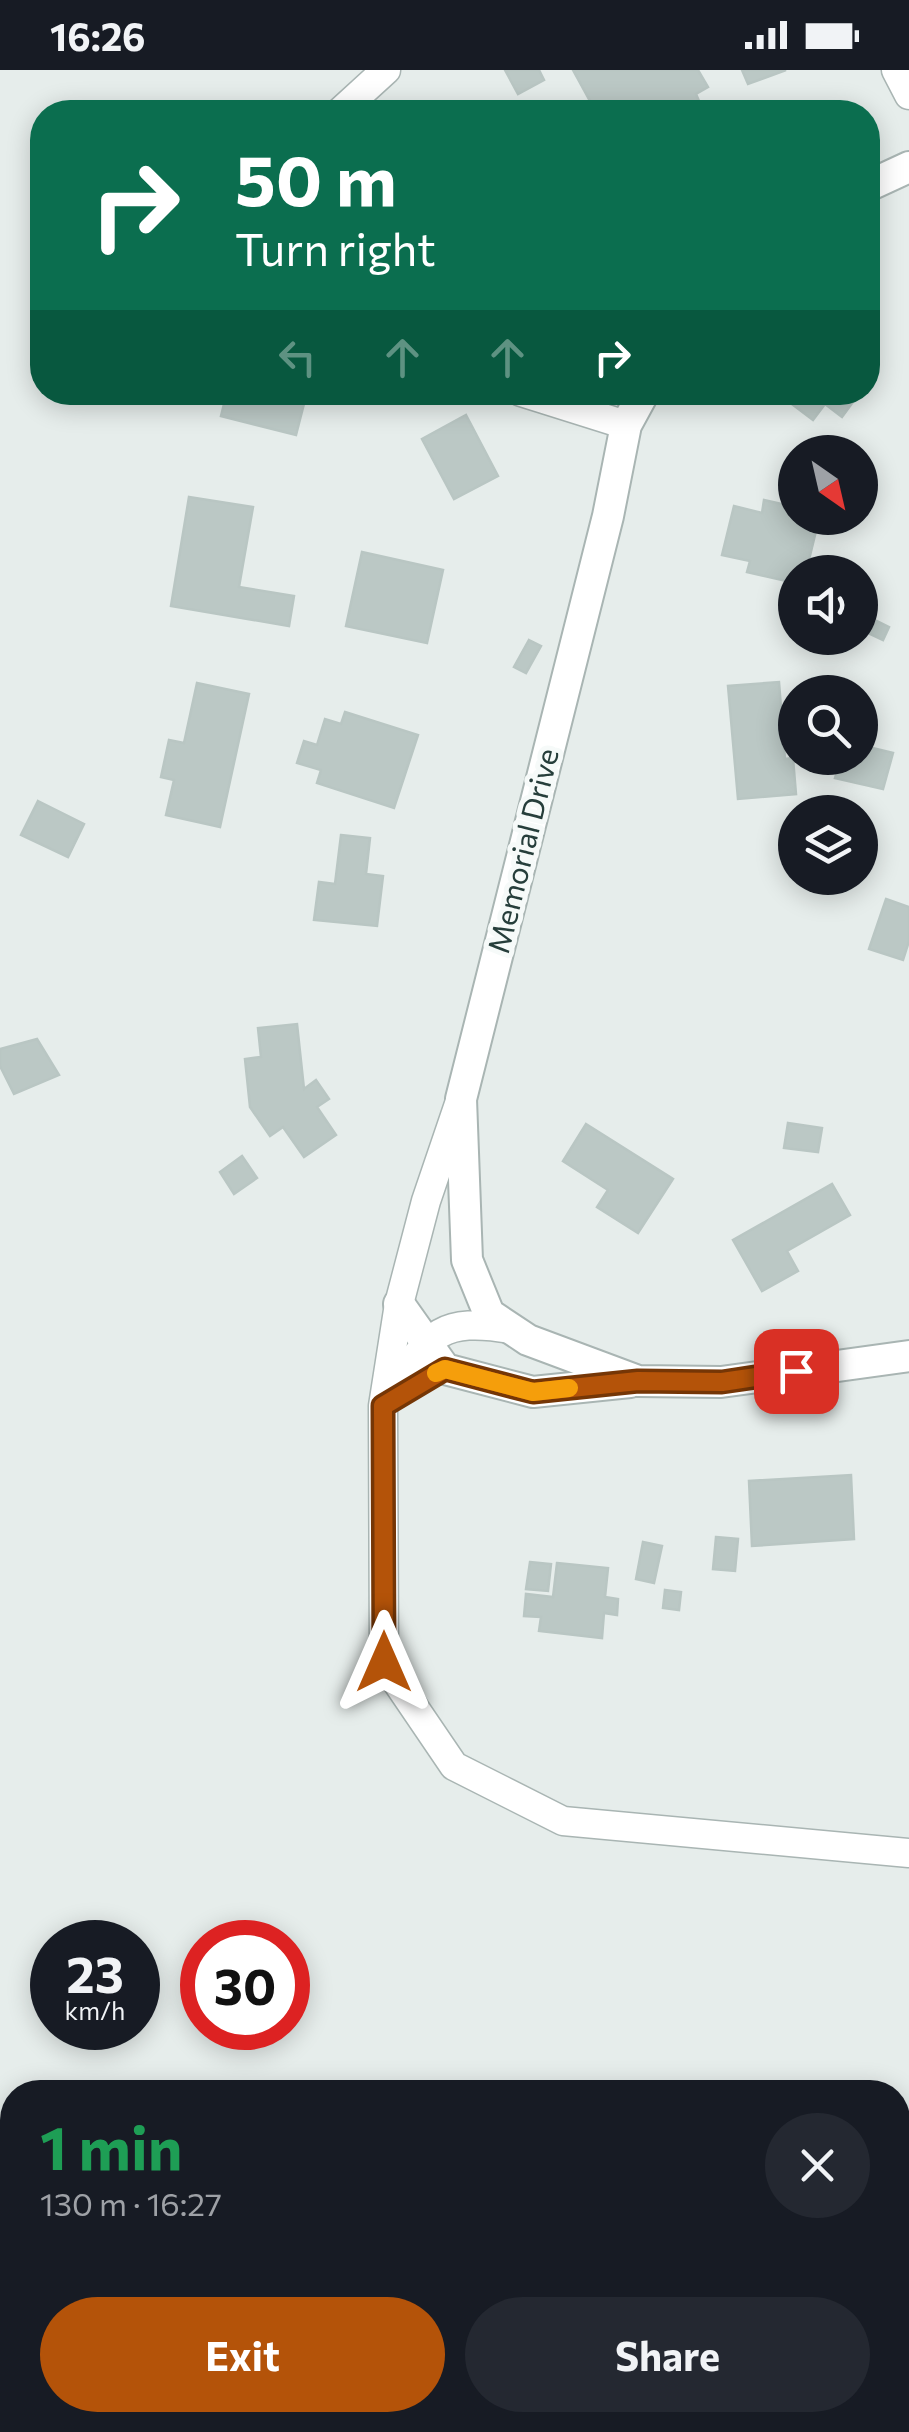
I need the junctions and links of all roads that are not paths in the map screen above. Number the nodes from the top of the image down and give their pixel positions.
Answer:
1 (386, 70) edge
2 (896, 70) edge
3 (909, 96) edge
4 (353, 100) edge
5 (909, 166) edge
6 (880, 180) edge
7 (562, 405) edge
8 (637, 405) edge
9 (626, 425) junction
10 (460, 1100) junction
11 (399, 1304) junction
12 (500, 1322) junction
13 (425, 1342) junction
14 (909, 1356) edge
15 (445, 1369) junction
16 (638, 1381) junction
17 (383, 1406) junction
18 (909, 1853) edge

1 - 4 street
2 - 3 street
5 - 6 street
7 - 9 street
8 - 9 street, Memorial Drive
9 - 10 street, Memorial Drive
10 - 11 street
10 - 12 street, Memorial Drive
11 - 13 street
11 - 17 street
12 - 13 street
12 - 16 street
13 - 15 street
13 - 17 street
14 - 16 street
15 - 16 street
15 - 17 street
17 - 18 street

